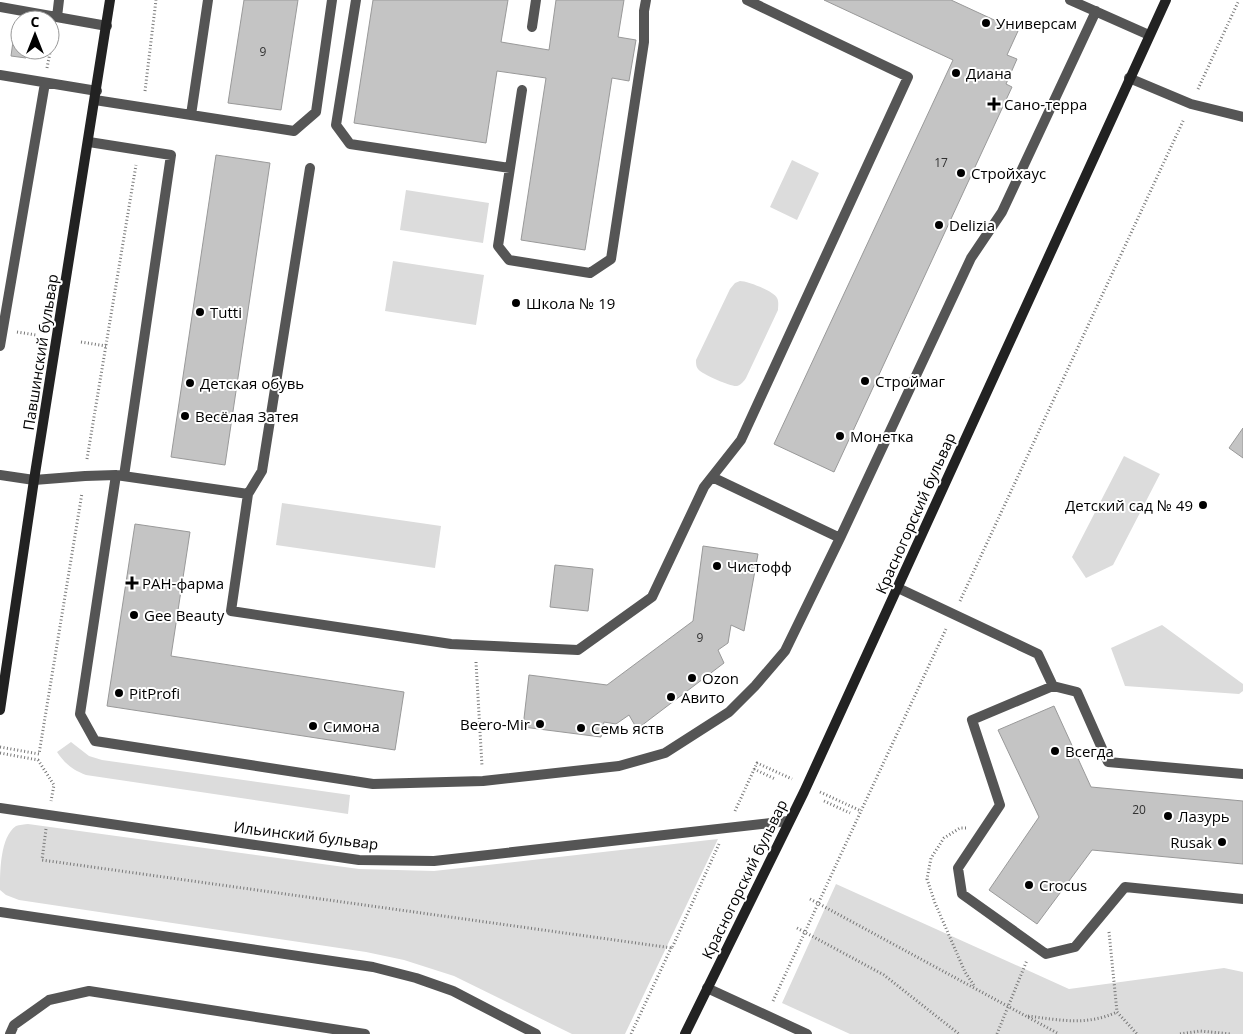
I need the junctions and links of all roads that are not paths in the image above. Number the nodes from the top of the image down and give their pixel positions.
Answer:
1 (110, 0) edge
2 (208, 0) edge
3 (332, 0) edge
4 (356, 0) edge
5 (536, 0) edge
6 (646, 0) edge
7 (746, 0) edge
8 (1070, 0) edge
9 (1166, 0) edge
10 (0, 7) edge
11 (17, 10) edge
12 (1096, 11) junction
13 (60, 18) edge
14 (107, 26) junction
15 (532, 27) dead end
16 (1150, 36) junction
17 (0, 75) edge
18 (1129, 78) junction
19 (44, 83) junction
20 (522, 90) dead end
21 (96, 96) junction
22 (191, 115) junction
23 (1243, 117) edge
24 (89, 142) junction
25 (310, 168) dead end
26 (510, 168) junction
27 (0, 346) edge
28 (0, 475) edge
29 (120, 476) junction
30 (712, 477) junction
31 (34, 480) junction
32 (248, 494) junction
33 (840, 538) junction
34 (898, 588) junction
35 (1053, 686) junction
36 (0, 710) edge
37 (1243, 774) edge
38 (0, 808) edge
39 (788, 821) junction
40 (1243, 899) edge
41 (0, 912) edge
42 (707, 988) junction
43 (10, 1034) edge
44 (365, 1034) edge
45 (536, 1034) edge
46 (685, 1034) edge
47 (807, 1034) edge

1 - 14 main road, Павшинский бульвар
2 - 22 street
3 - 22 street
4 - 26 street
5 - 15 street
6 - 26 street
7 - 30 street
8 - 12 street
9 - 16 main road, Красногорский бульвар
10 - 11 street
12 - 16 street
12 - 33 street
13 - 14 street
14 - 21 main road, Павшинский бульвар
16 - 18 main road, Красногорский бульвар
17 - 19 street
18 - 23 street
18 - 34 main road, Красногорский бульвар
19 - 21 street
19 - 27 street
20 - 26 street
21 - 22 street
21 - 24 main road, Павшинский бульвар
24 - 29 street
24 - 31 main road, Павшинский бульвар
25 - 32 street
28 - 31 street
29 - 31 street
29 - 32 street
29 - 33 street
30 - 32 street
30 - 33 street
31 - 36 main road, Павшинский бульвар
34 - 35 street
34 - 39 main road, Красногорский бульвар
35 - 37 street
35 - 40 street
38 - 39 street, Ильинский бульвар
39 - 42 main road, Красногорский бульвар
41 - 45 street
42 - 46 main road, Красногорский бульвар
42 - 47 street
43 - 44 street

